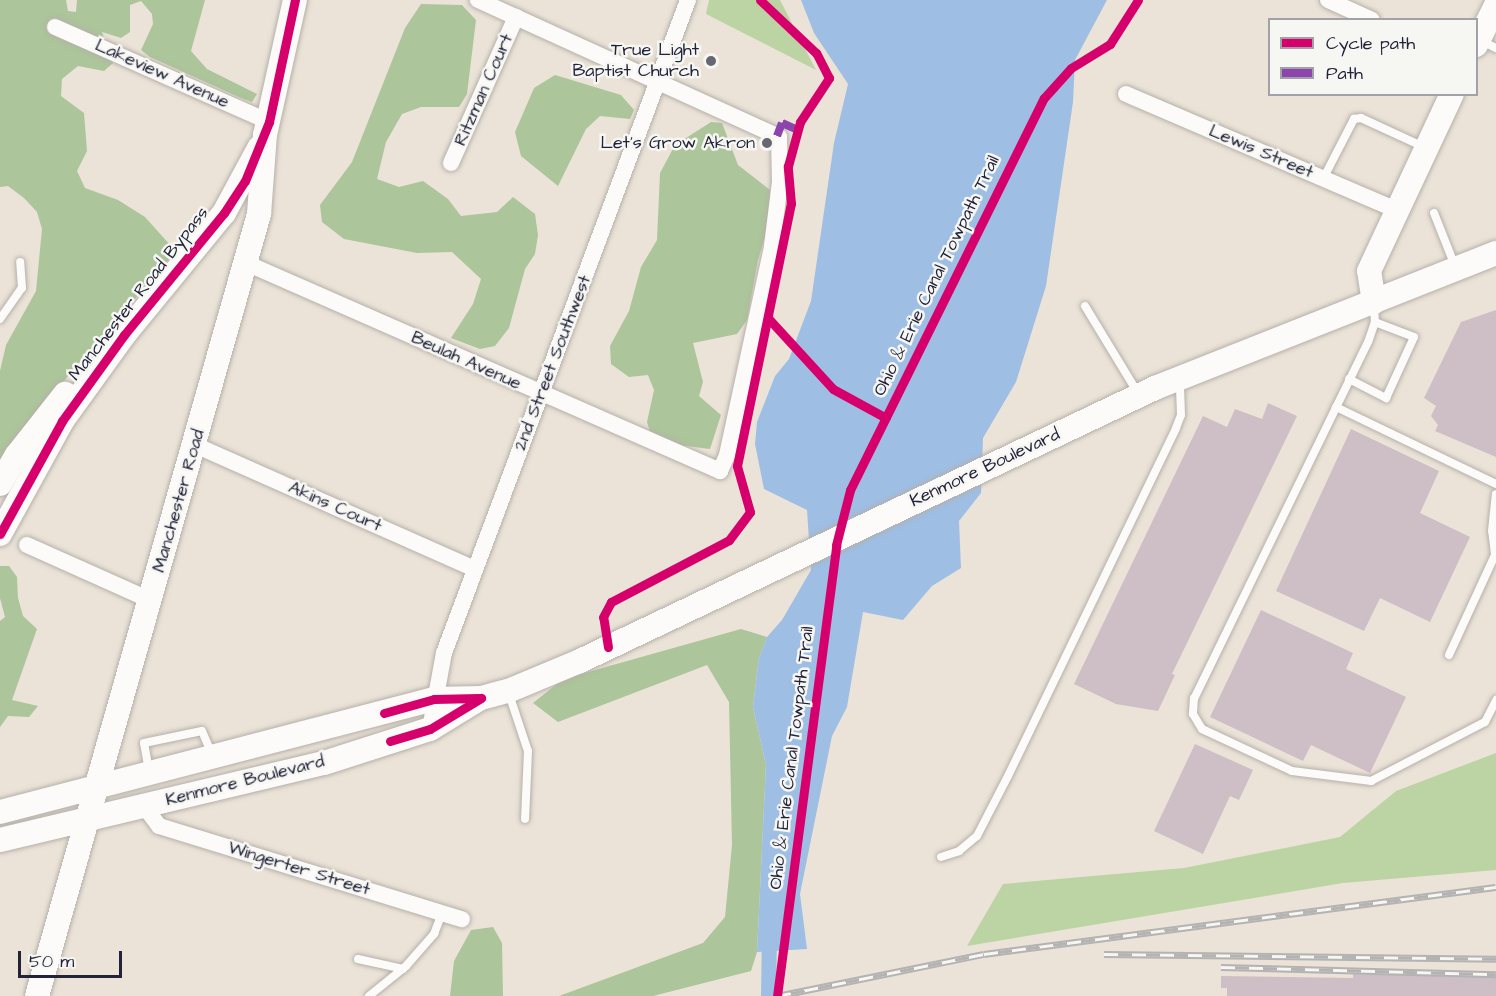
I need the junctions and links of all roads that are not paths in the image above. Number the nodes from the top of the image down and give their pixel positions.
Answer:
1 (295, 0) edge
2 (478, 0) edge
3 (688, 0) edge
4 (1328, 0) edge
5 (1496, 5) edge
6 (516, 17) junction
7 (1368, 18) edge
8 (55, 27) dead end
9 (1484, 44) edge
10 (659, 82) junction
11 (1126, 94) dead end
12 (1451, 96) edge
13 (267, 128) junction
14 (1426, 148) junction
15 (451, 163) dead end
16 (1323, 179) junction
17 (1396, 210) junction
18 (1434, 213) dead end
19 (1496, 253) edge
20 (20, 262) dead end
21 (246, 263) junction
22 (1457, 270) junction
23 (1085, 306) dead end
24 (1375, 312) junction
25 (0, 319) edge
26 (124, 335) junction
27 (1179, 378) junction
28 (1349, 380) junction
29 (542, 393) junction
30 (1140, 395) junction
31 (1336, 407) junction
32 (195, 445) junction
33 (0, 484) edge
34 (1496, 484) edge
35 (1496, 494) edge
36 (0, 534) edge
37 (27, 545) dead end
38 (1495, 553) edge
39 (475, 569) junction
40 (150, 600) junction
41 (1449, 655) dead end
42 (508, 691) junction
43 (481, 698) junction
44 (434, 699) junction
45 (1496, 700) edge
46 (429, 729) junction
47 (95, 787) junction
48 (144, 806) junction
49 (0, 812) edge
50 (525, 819) dead end
51 (85, 821) junction
52 (0, 840) edge
53 (941, 857) dead end
54 (442, 913) junction
55 (462, 919) dead end
56 (358, 959) dead end
57 (403, 969) junction
58 (37, 996) edge
59 (369, 996) edge

1 - 13 main road, Manchester Road
2 - 6 street
3 - 10 street, 2nd Street Southwest
4 - 7 street
5 - 9 main road
6 - 10 street
6 - 15 street, Ritzman Court
8 - 13 street, Lakeview Avenue
10 - 29 street, 2nd Street Southwest
10 - 29 street, Beulah Avenue
11 - 16 street, Lewis Street
12 - 14 main road
13 - 21 main road, Manchester Road
13 - 26 main road, Manchester Road Bypass
14 - 16 lane
14 - 17 main road
16 - 17 street, Lewis Street
17 - 24 main road
18 - 22 lane
19 - 22 main road, Kenmore Boulevard
20 - 25 lane
21 - 29 street, Beulah Avenue
21 - 32 main road, Manchester Road
22 - 24 main road, Kenmore Boulevard
23 - 30 lane
24 - 27 main road, Kenmore Boulevard
24 - 28 lane
24 - 28 lane
26 - 33 main road
26 - 36 main road, Manchester Road Bypass
27 - 30 main road, Kenmore Boulevard
27 - 53 lane
28 - 31 lane
29 - 39 street, 2nd Street Southwest
30 - 42 main road, Kenmore Boulevard
31 - 34 lane
31 - 45 lane
32 - 39 street, Akins Court
32 - 40 main road, Manchester Road
35 - 38 lane
37 - 40 street
38 - 41 lane
39 - 44 street, 2nd Street Southwest
40 - 47 main road, Manchester Road
42 - 43 main road, Kenmore Boulevard
42 - 50 lane
43 - 44 main road, Kenmore Boulevard
43 - 46 main road, Kenmore Boulevard
44 - 46 street, 2nd Street Southwest
44 - 47 main road, Kenmore Boulevard
46 - 48 main road, Kenmore Boulevard
47 - 49 main road, Kenmore Boulevard
47 - 51 main road, Manchester Road
48 - 51 main road, Kenmore Boulevard
48 - 54 street, Wingerter Street
51 - 52 main road, Kenmore Boulevard
51 - 58 main road, Manchester Road
54 - 55 street, Wingerter Street
54 - 57 lane
56 - 57 lane
57 - 59 lane

